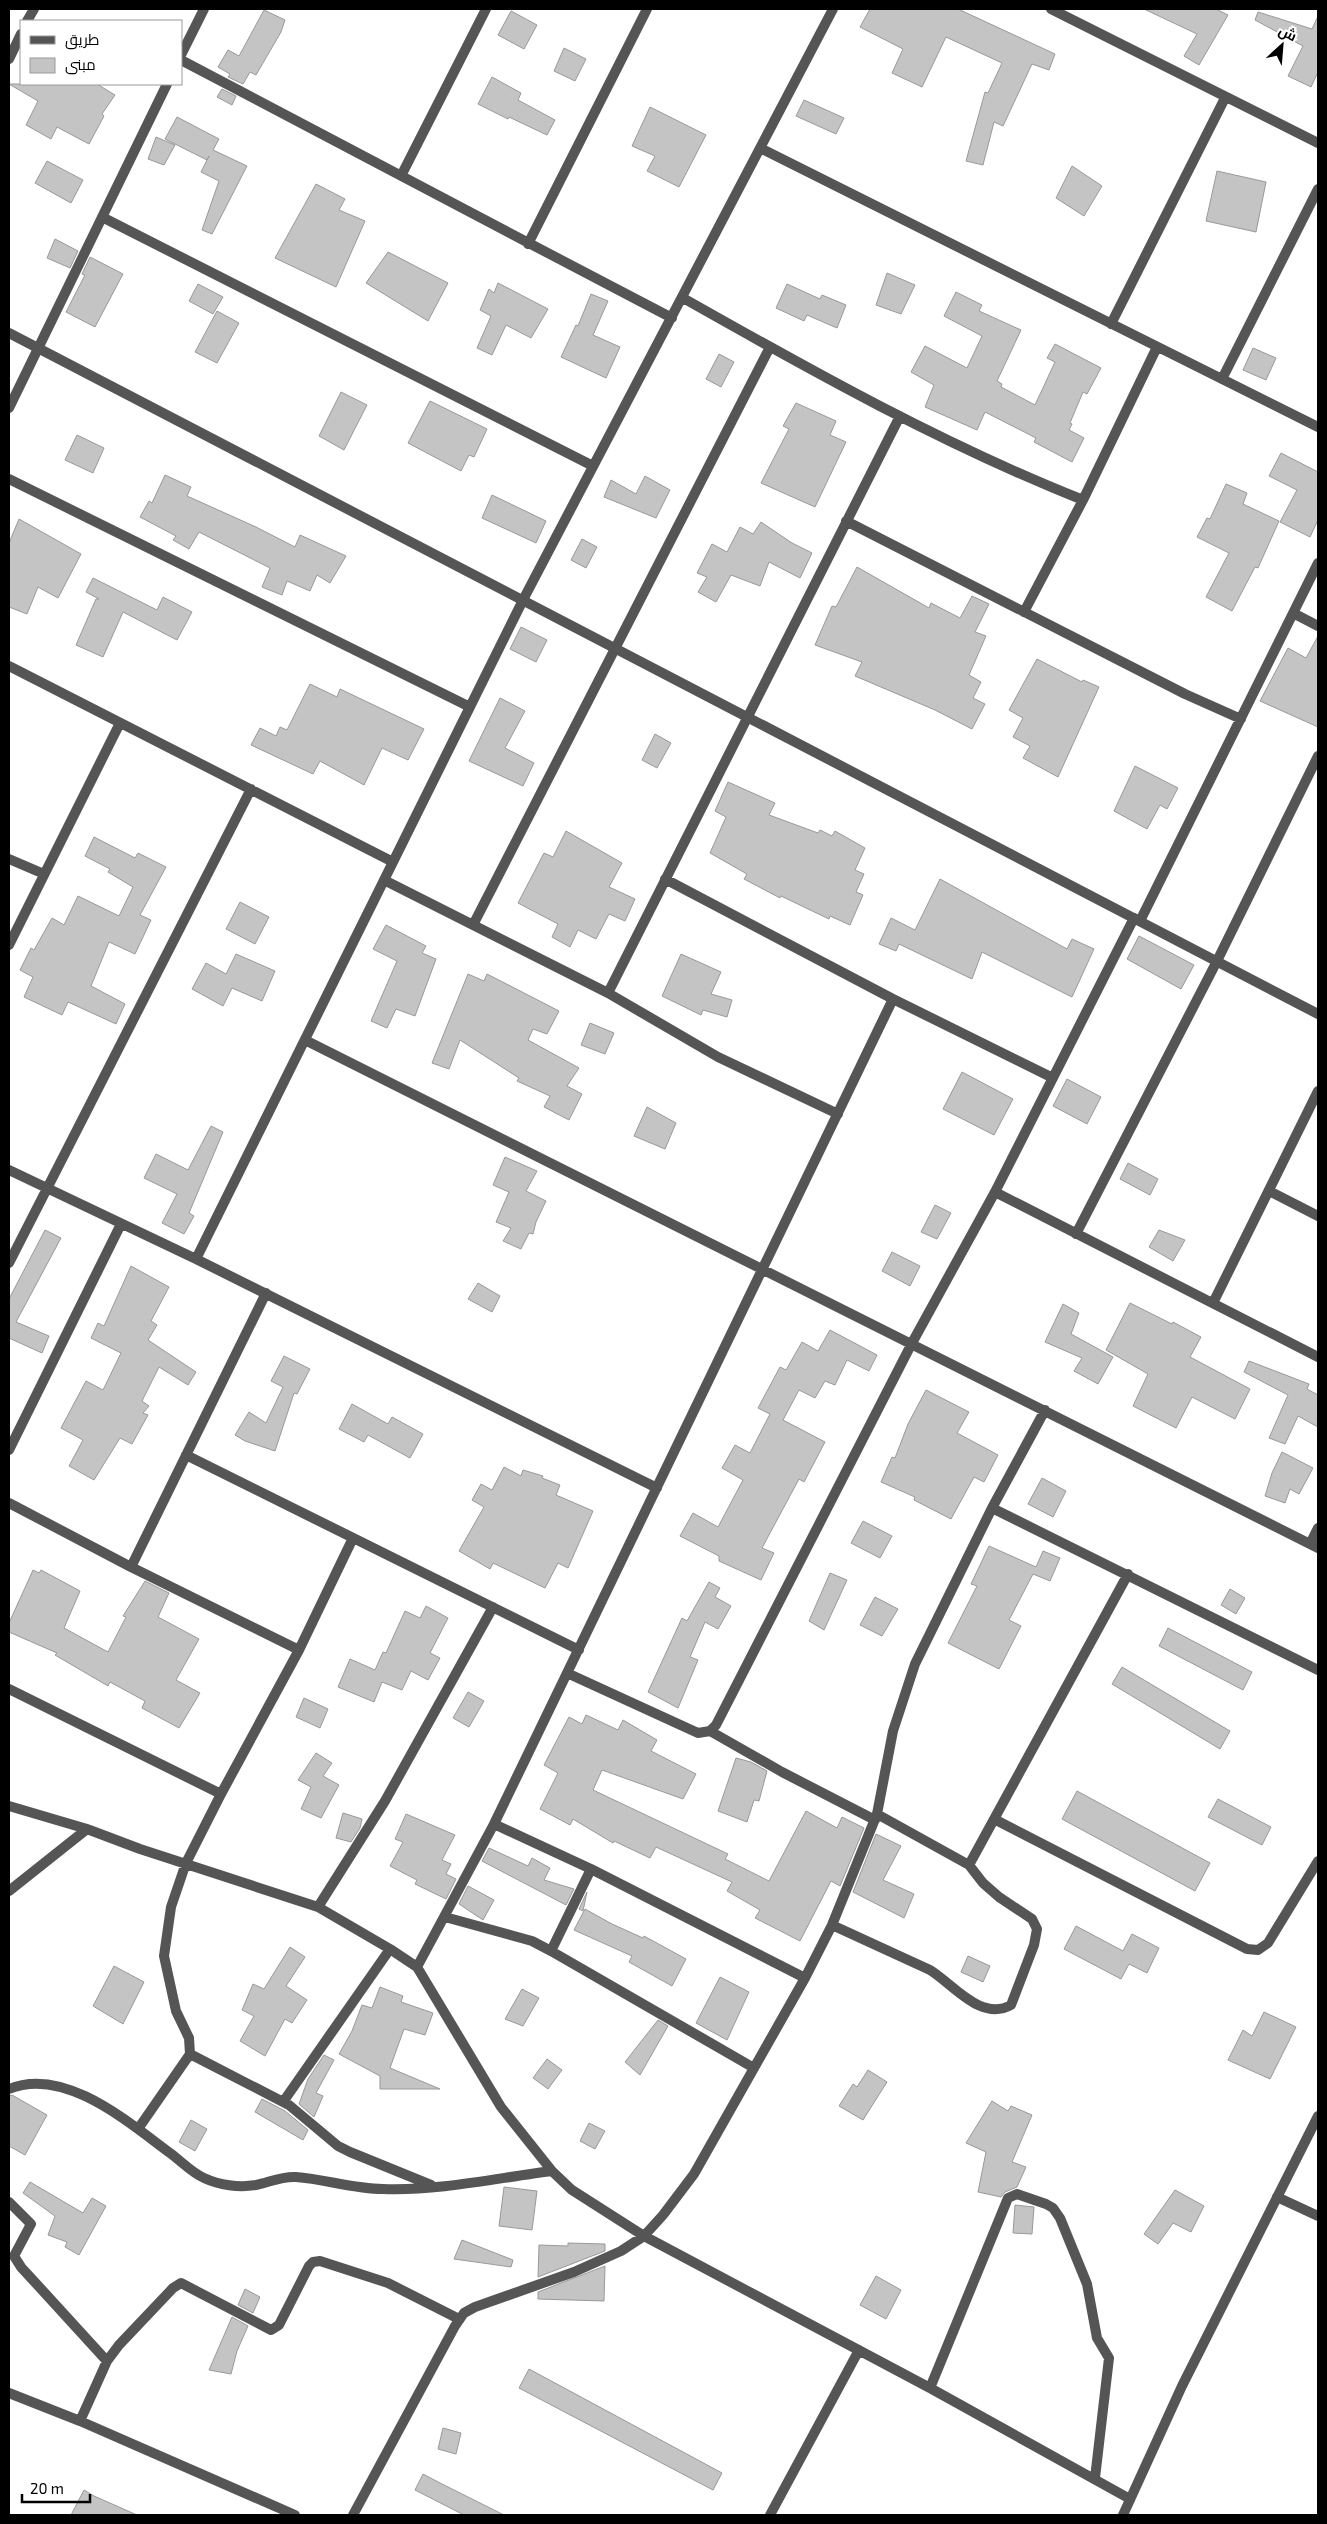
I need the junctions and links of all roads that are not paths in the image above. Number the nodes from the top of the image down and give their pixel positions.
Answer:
1 (34, 9) edge
2 (204, 9) edge
3 (486, 9) edge
4 (647, 9) edge
5 (833, 9) edge
6 (1050, 9) edge
7 (28, 20) edge
8 (20, 36) edge
9 (182, 53) edge
10 (9, 59) edge
11 (182, 61) edge
12 (167, 85) edge
13 (1225, 98) junction
14 (1318, 143) edge
15 (760, 148) junction
16 (402, 174) junction
17 (1318, 189) edge
18 (102, 216) junction
19 (528, 244) junction
20 (683, 298) junction
21 (672, 318) junction
22 (1111, 324) junction
23 (9, 333) edge
24 (1157, 347) junction
25 (37, 348) junction
26 (770, 348) junction
27 (1222, 379) junction
28 (9, 408) edge
29 (900, 416) junction
30 (1318, 427) edge
31 (593, 466) junction
32 (9, 479) edge
33 (1083, 500) junction
34 (846, 521) junction
35 (1318, 563) edge
36 (523, 600) junction
37 (1024, 612) junction
38 (1294, 613) junction
39 (1318, 626) edge
40 (615, 648) junction
41 (9, 666) edge
42 (470, 707) junction
43 (747, 717) junction
44 (1241, 719) junction
45 (120, 723) junction
46 (1318, 756) edge
47 (251, 789) junction
48 (9, 859) edge
49 (393, 862) junction
50 (44, 874) junction
51 (665, 879) junction
52 (384, 880) junction
53 (1137, 919) junction
54 (473, 925) junction
55 (9, 945) edge
56 (1217, 961) junction
57 (608, 993) junction
58 (893, 999) junction
59 (1318, 1014) edge
60 (305, 1040) junction
61 (1053, 1078) junction
62 (1318, 1091) edge
63 (838, 1114) junction
64 (9, 1170) edge
65 (47, 1189) junction
66 (1269, 1190) junction
67 (994, 1192) junction
68 (1318, 1216) edge
69 (121, 1224) junction
70 (1076, 1234) junction
71 (196, 1259) junction
72 (9, 1263) edge
73 (763, 1269) junction
74 (266, 1293) junction
75 (1213, 1303) junction
76 (912, 1343) junction
77 (1318, 1357) edge
78 (1045, 1410) junction
79 (9, 1450) edge
80 (186, 1455) junction
81 (657, 1488) junction
82 (9, 1503) edge
83 (992, 1508) junction
84 (1318, 1528) edge
85 (353, 1538) junction
86 (1314, 1546) edge
87 (131, 1567) junction
88 (1128, 1574) junction
89 (493, 1607) junction
90 (299, 1650) junction
91 (579, 1650) junction
92 (1318, 1670) edge
93 (567, 1673) junction
94 (9, 1689) edge
95 (710, 1731) junction
96 (221, 1794) junction
97 (9, 1806) edge
98 (876, 1817) junction
99 (994, 1819) junction
100 (494, 1824) junction
101 (87, 1829) junction
102 (1318, 1862) edge
103 (186, 1863) junction
104 (969, 1865) junction
105 (592, 1869) junction
106 (9, 1891) edge
107 (318, 1906) junction
108 (445, 1917) junction
109 (832, 1925) junction
110 (390, 1950) junction
111 (551, 1951) junction
112 (416, 1967) junction
113 (805, 1978) junction
114 (190, 2054) junction
115 (754, 2068) junction
116 (9, 2089) edge
117 (283, 2102) junction
118 (1318, 2116) edge
119 (138, 2129) junction
120 (552, 2171) junction
121 (434, 2186) junction
122 (1276, 2197) junction
123 (9, 2202) edge
124 (1318, 2216) edge
125 (644, 2236) junction
126 (459, 2319) junction
127 (859, 2350) junction
128 (107, 2361) junction
129 (930, 2388) junction
130 (9, 2393) edge
131 (80, 2421) junction
132 (1095, 2478) junction
133 (1130, 2499) junction
134 (294, 2515) edge
135 (354, 2515) edge
136 (770, 2515) edge
137 (1123, 2515) edge

1 - 7 street
2 - 9 street
3 - 16 street
4 - 19 street
5 - 15 street
6 - 13 street
8 - 10 street
11 - 16 street
12 - 18 street
13 - 14 street
13 - 22 street
15 - 20 street
15 - 22 street
16 - 19 street
17 - 27 street
18 - 25 street
18 - 31 street
19 - 21 street
20 - 21 street
20 - 26 street
21 - 31 street
22 - 24 street
23 - 25 street
24 - 27 street
24 - 33 street
25 - 28 street
25 - 36 street
26 - 29 street
26 - 40 street
27 - 30 street
29 - 33 street
29 - 34 street
31 - 36 street
32 - 42 street
33 - 37 street
34 - 37 street
34 - 43 street
35 - 38 street
36 - 40 street
36 - 42 street
37 - 44 street
38 - 39 street
38 - 44 street
40 - 43 street
40 - 54 street
41 - 45 street
42 - 49 street
43 - 51 street
43 - 53 street
44 - 53 street
45 - 47 street
45 - 50 street
46 - 56 street
47 - 49 street
47 - 65 street
48 - 50 street
49 - 52 street
50 - 55 street
51 - 57 street
51 - 58 street
52 - 54 street
52 - 60 street
53 - 56 street
53 - 61 street
54 - 57 street
56 - 59 street
56 - 70 street
57 - 63 street
58 - 61 street
58 - 63 street
60 - 71 street
60 - 73 street
61 - 67 street
62 - 66 street
63 - 73 street
64 - 65 street
65 - 69 street
65 - 72 street
66 - 68 street
66 - 75 street
67 - 70 street
67 - 76 street
69 - 71 street
69 - 79 street
70 - 75 street
71 - 74 street
73 - 76 street
73 - 81 street
74 - 80 street
74 - 81 street
75 - 77 street
76 - 78 street
76 - 95 street
78 - 83 street
78 - 86 street
80 - 85 street
80 - 87 street
81 - 91 street
82 - 87 street
83 - 88 street
83 - 98 street
84 - 86 street
85 - 89 street
85 - 90 street
87 - 90 street
88 - 92 street
88 - 99 street
89 - 91 street
89 - 107 street
90 - 96 street
91 - 93 street
93 - 95 street
93 - 100 street
94 - 96 street
95 - 98 street
96 - 103 street
97 - 101 street
98 - 104 street
98 - 109 street
99 - 102 street
99 - 104 street
100 - 105 street
100 - 108 street
101 - 103 street
101 - 106 street
103 - 107 street
103 - 114 street
104 - 109 street
105 - 111 street
105 - 113 street
107 - 110 street
108 - 111 street
108 - 112 street
109 - 113 street
110 - 112 street
110 - 117 street
111 - 115 street
112 - 120 street
113 - 115 street
114 - 117 street
114 - 119 street
115 - 125 street
116 - 119 street
117 - 121 street
118 - 122 street
119 - 121 street
120 - 121 street
120 - 125 street
122 - 124 street
122 - 133 street
123 - 128 street
125 - 126 street
125 - 127 street
126 - 128 street
126 - 135 street
127 - 129 street
127 - 136 street
128 - 131 street
129 - 132 street
129 - 132 street
130 - 131 street
131 - 134 street
132 - 133 street
133 - 137 street

